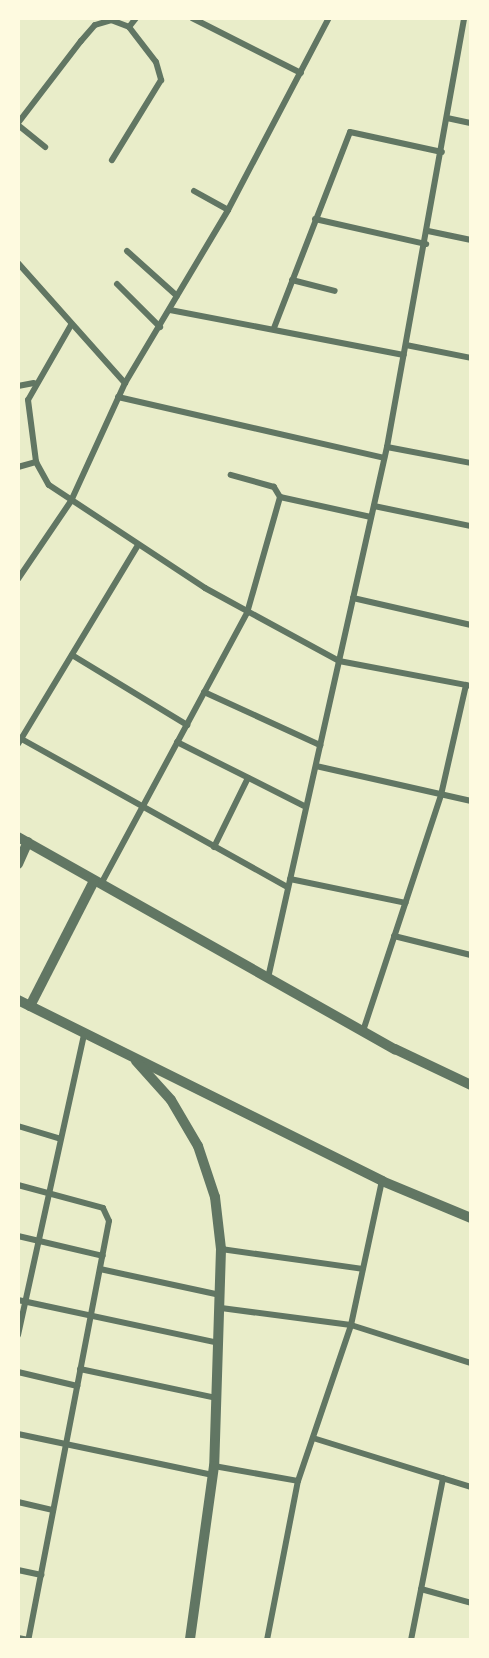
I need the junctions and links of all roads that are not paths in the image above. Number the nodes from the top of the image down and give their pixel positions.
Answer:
1 (136, 18) edge
2 (192, 18) edge
3 (329, 18) edge
4 (464, 18) edge
5 (129, 27) junction
6 (301, 73) junction
7 (447, 118) junction
8 (471, 123) edge
9 (18, 124) edge
10 (45, 147) dead end
11 (442, 152) junction
12 (112, 160) dead end
13 (194, 191) dead end
14 (228, 210) junction
15 (315, 219) junction
16 (428, 231) junction
17 (471, 240) edge
18 (426, 244) junction
19 (127, 251) dead end
20 (18, 263) edge
21 (292, 280) junction
22 (117, 284) dead end
23 (334, 291) dead end
24 (177, 296) junction
25 (170, 310) junction
26 (71, 325) junction
27 (160, 327) junction
28 (274, 328) junction
29 (406, 345) junction
30 (404, 355) junction
31 (471, 358) edge
32 (34, 383) junction
33 (125, 383) junction
34 (18, 386) edge
35 (118, 397) junction
36 (387, 447) junction
37 (384, 458) junction
38 (36, 462) junction
39 (471, 463) edge
40 (18, 467) edge
41 (231, 475) dead end
42 (280, 497) junction
43 (71, 501) junction
44 (374, 507) junction
45 (371, 517) junction
46 (471, 526) edge
47 (138, 545) junction
48 (18, 579) edge
49 (353, 598) junction
50 (247, 613) junction
51 (471, 625) edge
52 (72, 655) junction
53 (339, 661) junction
54 (469, 685) edge
55 (204, 692) junction
56 (187, 725) junction
57 (19, 740) edge
58 (177, 742) junction
59 (320, 746) junction
60 (316, 766) junction
61 (248, 778) junction
62 (441, 795) junction
63 (471, 801) edge
64 (306, 807) junction
65 (142, 808) junction
66 (23, 840) edge
67 (214, 848) junction
68 (18, 864) edge
69 (290, 879) junction
70 (97, 883) junction
71 (288, 887) junction
72 (406, 903) junction
73 (394, 936) junction
74 (471, 955) edge
75 (268, 978) junction
76 (18, 1000) edge
77 (30, 1006) junction
78 (363, 1031) junction
79 (84, 1034) junction
80 (136, 1061) junction
81 (471, 1085) edge
82 (18, 1126) edge
83 (58, 1138) junction
84 (382, 1181) junction
85 (18, 1185) edge
86 (46, 1192) junction
87 (471, 1218) edge
88 (18, 1236) edge
89 (36, 1240) junction
90 (221, 1249) junction
91 (103, 1256) junction
92 (100, 1269) junction
93 (363, 1269) junction
94 (221, 1295) junction
95 (21, 1300) edge
96 (221, 1308) junction
97 (91, 1316) junction
98 (351, 1325) junction
99 (18, 1335) edge
100 (219, 1343) junction
101 (471, 1364) edge
102 (80, 1369) junction
103 (18, 1372) edge
104 (77, 1386) junction
105 (217, 1398) junction
106 (18, 1434) edge
107 (313, 1438) junction
108 (66, 1444) junction
109 (214, 1470) junction
110 (443, 1478) junction
111 (298, 1481) junction
112 (471, 1487) edge
113 (18, 1502) edge
114 (53, 1510) junction
115 (18, 1570) edge
116 (41, 1575) junction
117 (421, 1589) junction
118 (471, 1603) edge
119 (18, 1638) edge
120 (28, 1640) edge
121 (190, 1640) edge
122 (267, 1640) edge
123 (411, 1640) edge

1 - 5 street
2 - 6 street
3 - 6 street
4 - 7 street
5 - 9 street
5 - 12 street
6 - 14 street
7 - 8 street
7 - 11 street
9 - 10 street
11 - 15 street
11 - 16 street
13 - 14 street
14 - 24 street
15 - 18 street
15 - 21 street
16 - 17 street
16 - 18 street
18 - 29 street
19 - 24 street
20 - 26 street
21 - 23 street
21 - 28 street
22 - 27 street
24 - 25 street
25 - 27 street
25 - 28 street
26 - 32 street
26 - 33 street
27 - 33 street
28 - 30 street
29 - 30 street
29 - 31 street
30 - 36 street
32 - 34 street
32 - 38 street
33 - 35 street
35 - 37 street
35 - 43 street
36 - 37 street
36 - 39 street
37 - 44 street
38 - 40 street
38 - 43 street
41 - 42 street
42 - 45 street
42 - 50 street
43 - 47 street
43 - 48 street
44 - 45 street
44 - 46 street
45 - 49 street
47 - 50 street
47 - 52 street
49 - 51 street
49 - 53 street
50 - 53 street
50 - 55 street
52 - 56 street
52 - 57 street
53 - 54 street
53 - 59 street
54 - 62 street
55 - 56 street
55 - 59 street
56 - 58 street
57 - 65 street
58 - 61 street
58 - 65 street
59 - 60 street
60 - 62 street
60 - 64 street
61 - 64 street
61 - 67 street
62 - 63 street
62 - 72 street
64 - 69 street
65 - 67 street
65 - 70 street
66 - 68 street
66 - 70 street
67 - 71 street
69 - 71 street
69 - 72 street
70 - 75 street
70 - 77 street
71 - 75 street
72 - 73 street
73 - 74 street
73 - 78 street
75 - 78 street
76 - 77 street
77 - 79 street
78 - 81 street
79 - 80 street
79 - 83 street
80 - 84 street
80 - 90 street
82 - 83 street
83 - 86 street
84 - 87 street
84 - 93 street
85 - 86 street
86 - 89 street
86 - 91 street
88 - 89 street
89 - 91 street
89 - 95 street
90 - 93 street
90 - 94 street
91 - 92 street
92 - 94 street
92 - 97 street
93 - 98 street
94 - 96 street
95 - 97 street
95 - 99 street
96 - 98 street
96 - 100 street
97 - 100 street
97 - 102 street
98 - 101 street
98 - 107 street
100 - 105 street
102 - 104 street
102 - 105 street
103 - 104 street
104 - 108 street
105 - 109 street
106 - 108 street
107 - 110 street
107 - 111 street
108 - 109 street
108 - 114 street
109 - 111 street
109 - 121 street
110 - 112 street
110 - 117 street
111 - 122 street
113 - 114 street
114 - 116 street
115 - 116 street
116 - 120 street
117 - 118 street
117 - 123 street
119 - 120 street

